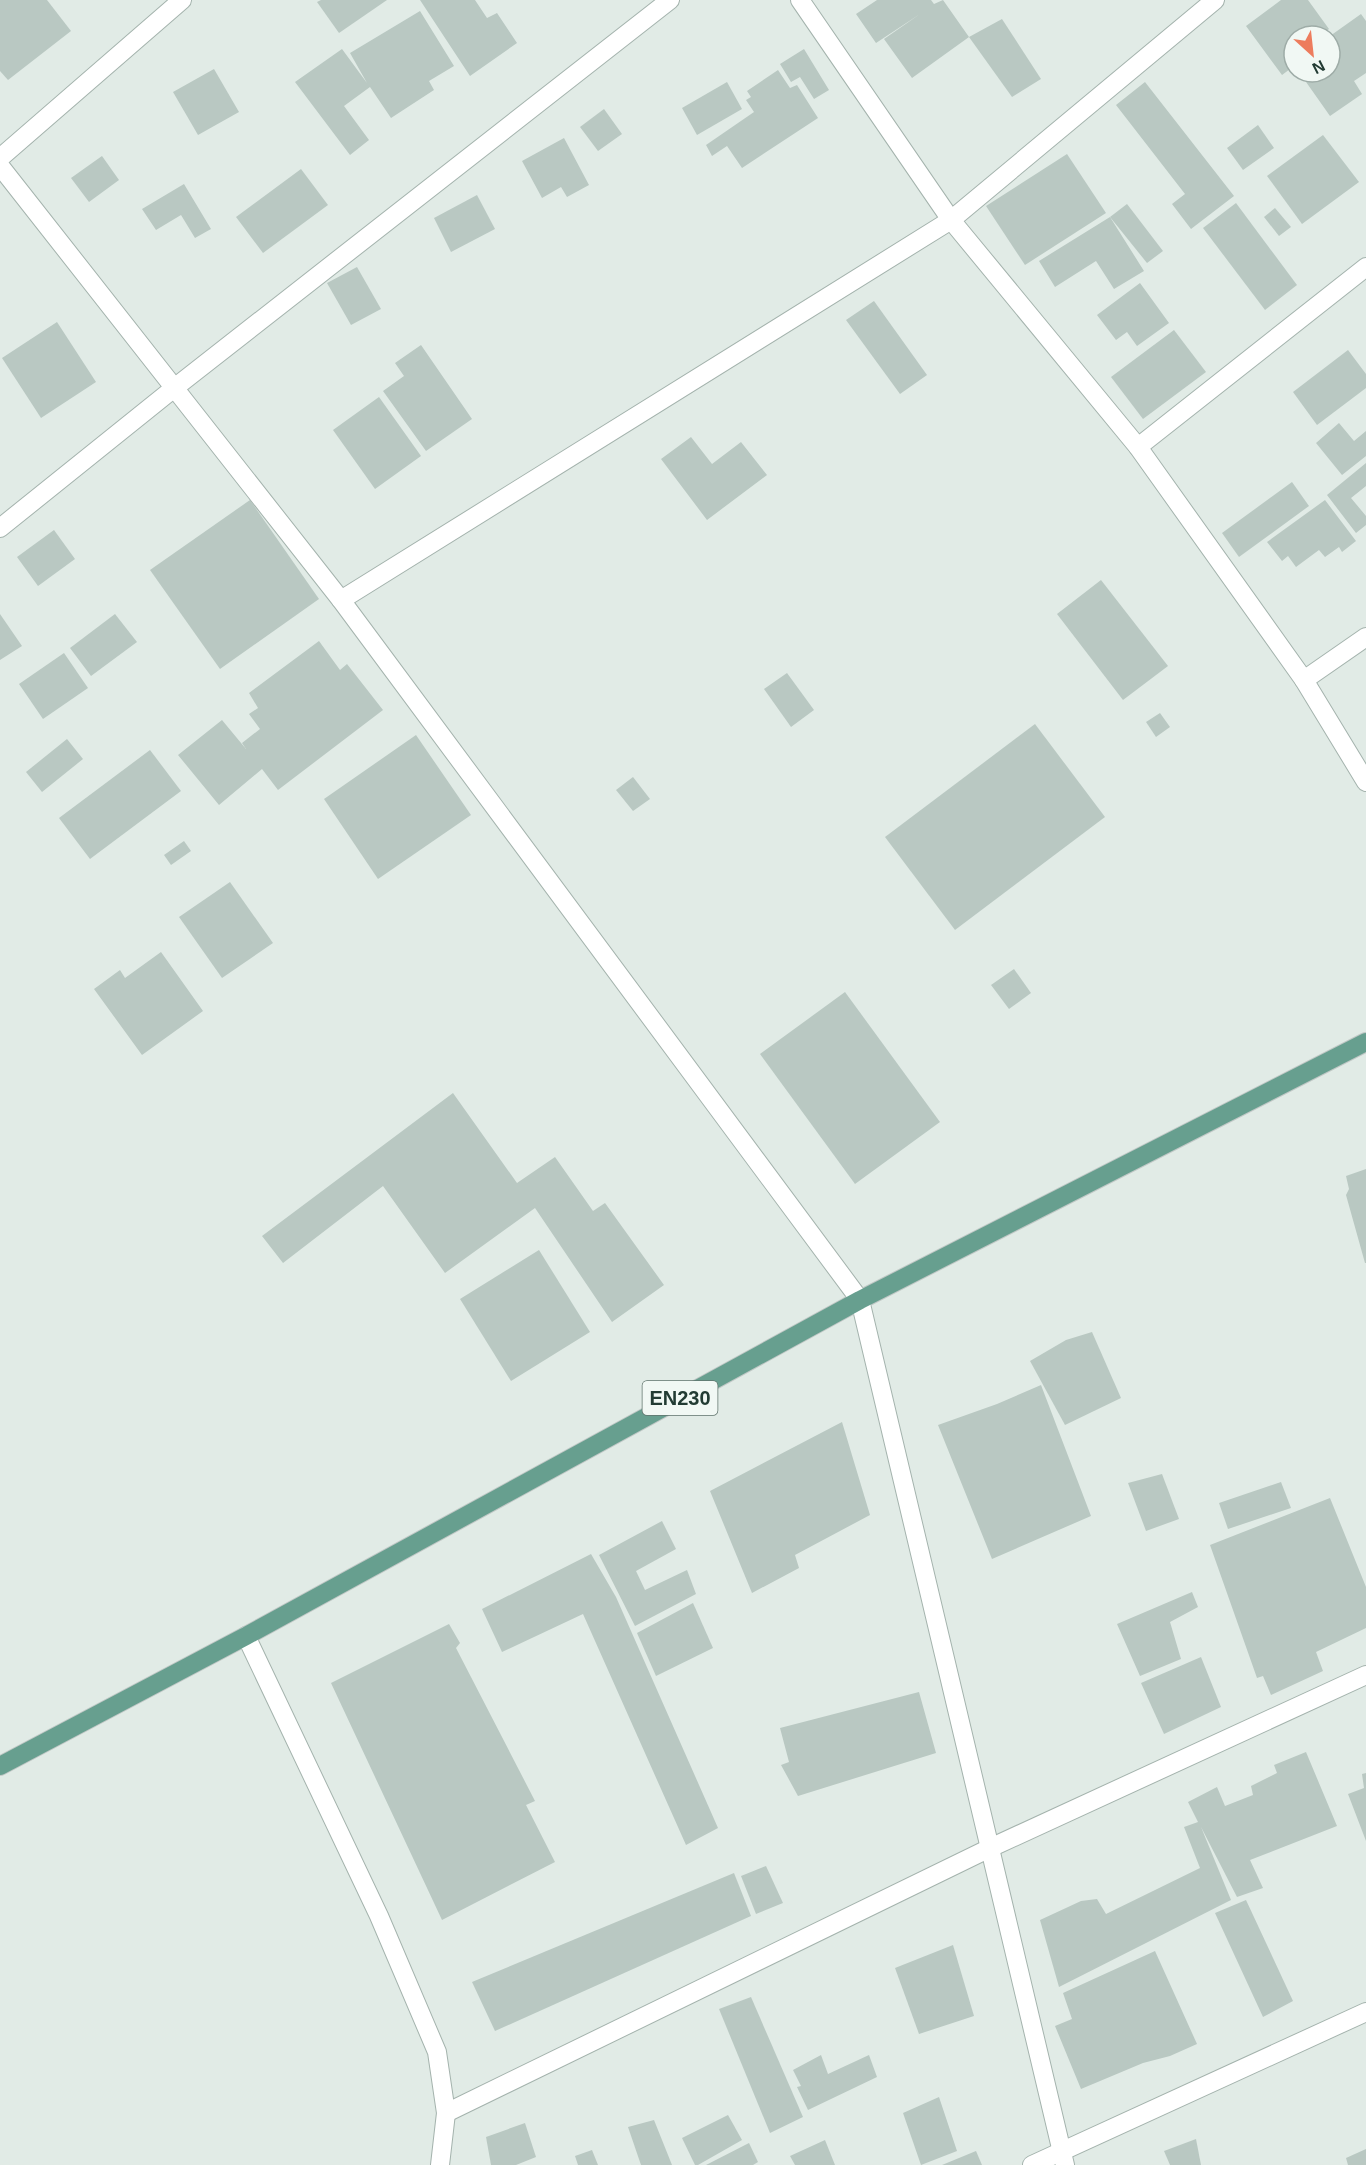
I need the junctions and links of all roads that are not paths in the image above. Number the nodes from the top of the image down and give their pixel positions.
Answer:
1 (182, 0) edge
2 (670, 0) edge
3 (800, 0) edge
4 (1215, 0) edge
5 (0, 158) edge
6 (0, 166) edge
7 (951, 220) junction
8 (1366, 267) edge
9 (174, 388) junction
10 (1138, 447) junction
11 (0, 528) edge
12 (341, 600) junction
13 (1366, 637) edge
14 (1305, 680) junction
15 (1366, 782) edge
16 (1366, 1042) edge
17 (860, 1300) junction
18 (246, 1636) junction
19 (1366, 1675) edge
20 (0, 1766) edge
21 (990, 1848) junction
22 (1366, 2012) edge
23 (446, 2113) junction
24 (1064, 2158) edge
25 (440, 2165) edge
26 (1032, 2165) edge

1 - 5 street
2 - 9 street
3 - 7 street
4 - 7 street
6 - 9 street
7 - 10 street
7 - 12 street
8 - 10 street
9 - 11 street
9 - 12 street
10 - 14 street
12 - 17 street
13 - 14 street
14 - 15 street
16 - 17 main road, EN230
17 - 18 main road, EN230
17 - 21 street
18 - 20 main road, EN230
18 - 23 street
19 - 21 street
21 - 23 street
21 - 24 street
22 - 24 street
23 - 25 street
24 - 26 street

